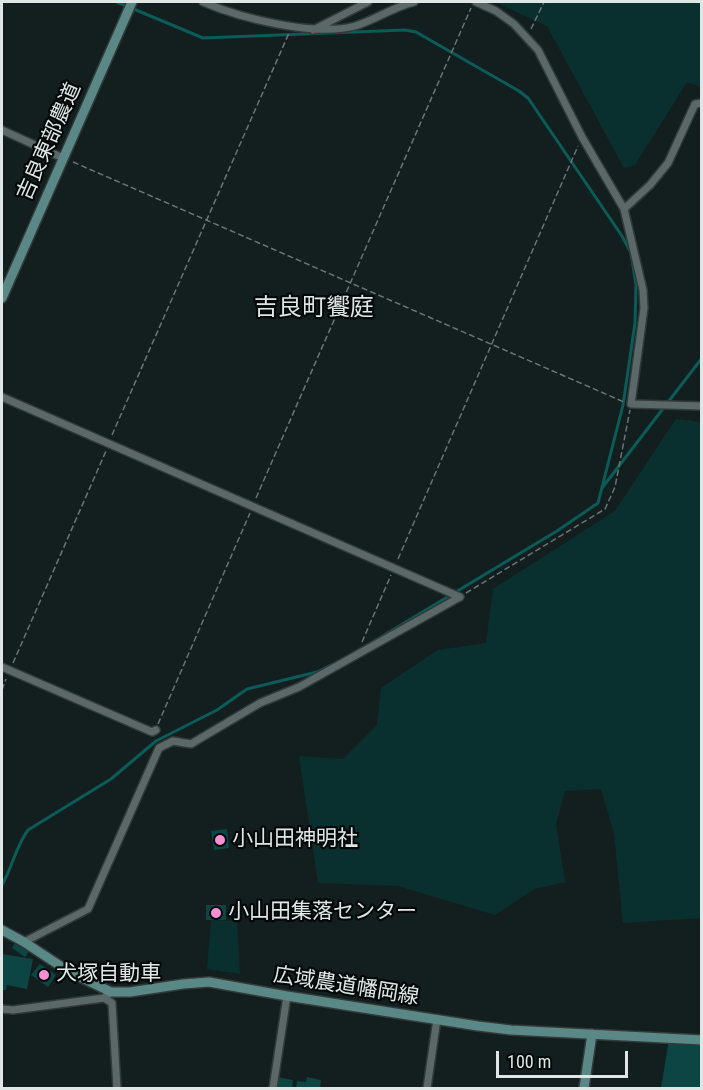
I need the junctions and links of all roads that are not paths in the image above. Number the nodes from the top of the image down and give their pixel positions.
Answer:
1 (132, 2) edge
2 (203, 2) edge
3 (368, 2) edge
4 (414, 2) edge
5 (475, 2) edge
6 (313, 30) junction
7 (702, 103) edge
8 (2, 130) edge
9 (63, 158) junction
10 (624, 209) junction
11 (2, 298) edge
12 (2, 397) edge
13 (702, 406) edge
14 (2, 668) edge
15 (156, 730) road end
16 (2, 930) edge
17 (24, 942) junction
18 (108, 995) junction
19 (287, 996) junction
20 (2, 1009) edge
21 (437, 1020) junction
22 (592, 1034) junction
23 (702, 1040) edge
24 (117, 1089) edge
25 (273, 1089) edge
26 (427, 1089) edge
27 (584, 1089) edge

1 - 9 street, 吉良東部農道
2 - 6 street
3 - 6 street
4 - 6 street
5 - 10 street
7 - 10 street
8 - 9 street
9 - 11 street, 吉良東部農道
10 - 13 street
12 - 17 street
14 - 15 street
16 - 17 street, 広域農道幡岡線
17 - 18 street, 広域農道幡岡線
18 - 19 street, 広域農道幡岡線
18 - 20 street
18 - 24 street
19 - 21 street, 広域農道幡岡線
19 - 25 street
21 - 22 street, 広域農道幡岡線
21 - 26 street
22 - 23 street, 広域農道幡岡線
22 - 27 street

